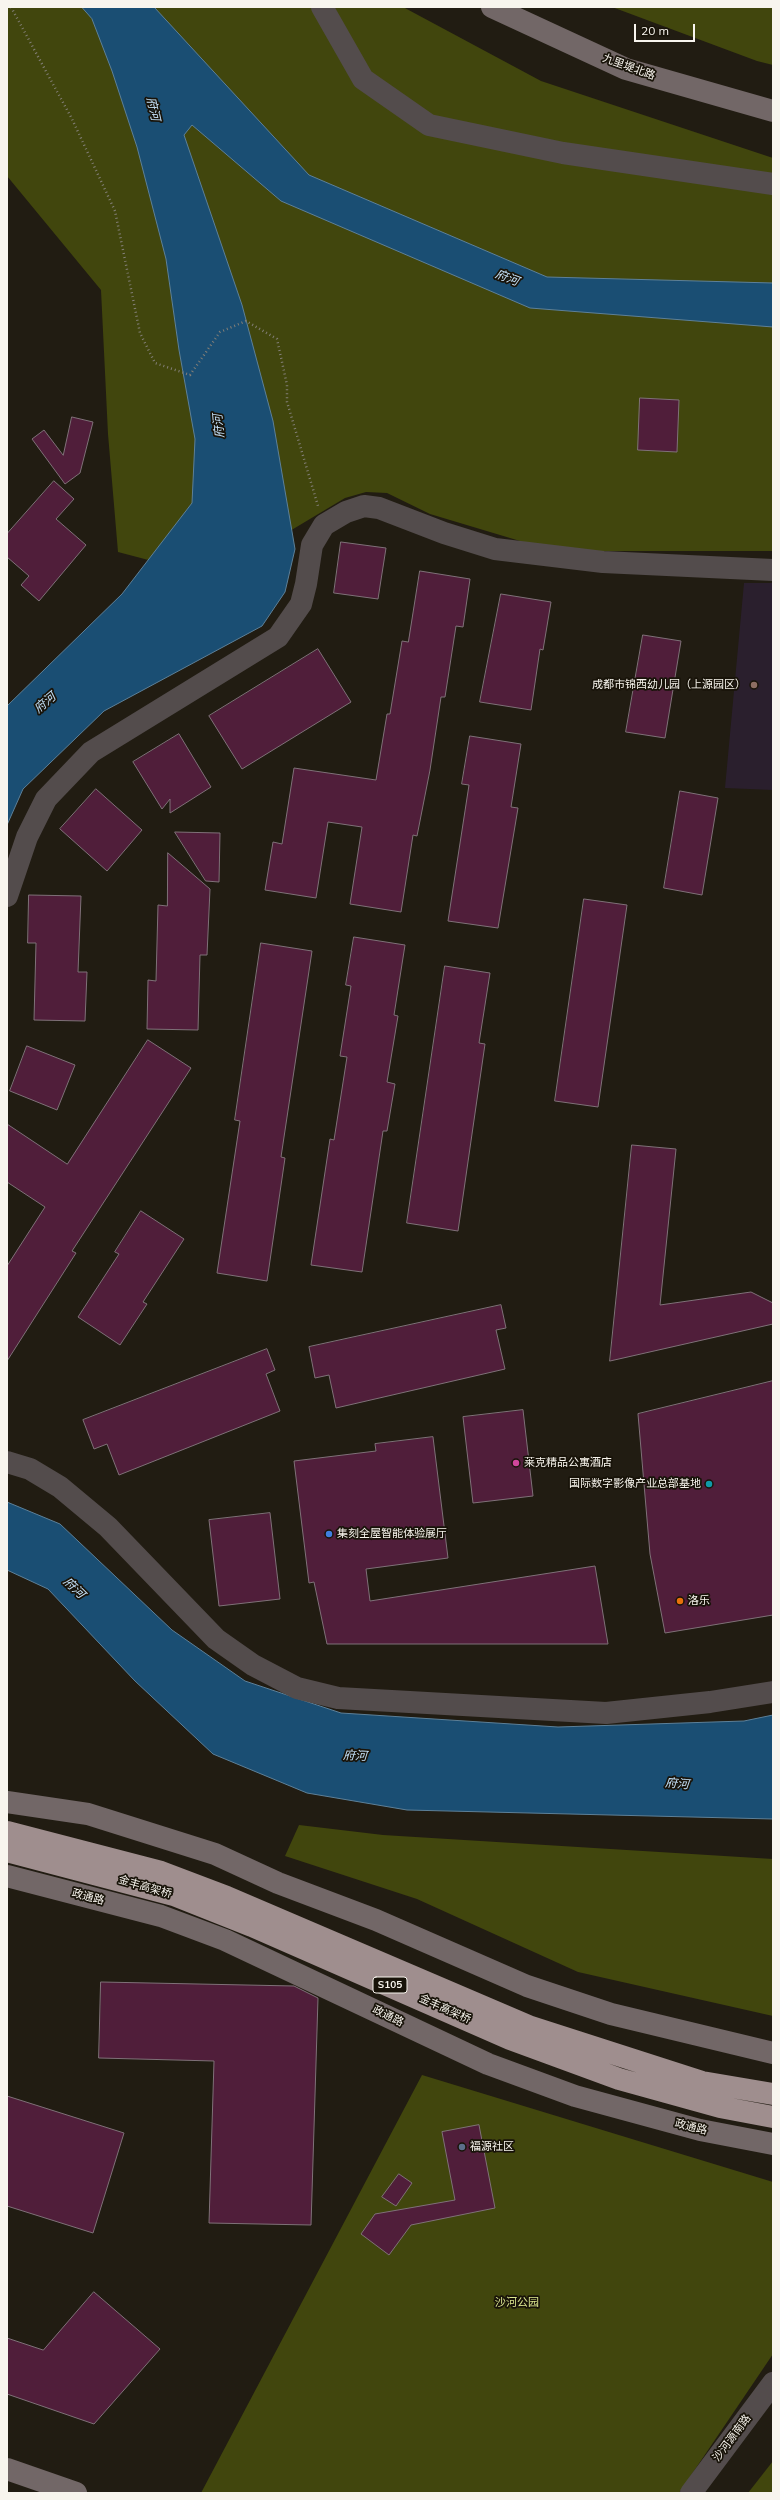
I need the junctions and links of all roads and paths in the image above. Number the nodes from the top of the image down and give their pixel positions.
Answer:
1 (11, 7) edge
2 (322, 7) edge
3 (492, 7) edge
4 (773, 111) edge
5 (773, 184) edge
6 (324, 525) junction
7 (773, 570) edge
8 (7, 896) edge
9 (7, 1462) edge
10 (773, 1692) edge
11 (7, 1802) edge
12 (7, 1832) edge
13 (7, 1851) edge
14 (7, 1876) edge
15 (773, 2053) edge
16 (773, 2094) edge
17 (773, 2117) edge
18 (773, 2144) edge
19 (773, 2383) edge
20 (7, 2469) edge
21 (76, 2493) edge
22 (691, 2493) edge

1 - 6 path
2 - 5 street
3 - 4 main road, 九里堤北路
6 - 7 street
6 - 8 street
9 - 10 street
11 - 15 main road
12 - 16 highway, 金丰高架桥 / S105
13 - 17 highway, 金丰高架桥 / S105
14 - 18 main road, 政通路
19 - 22 street, 沙河源南路
20 - 21 main road

